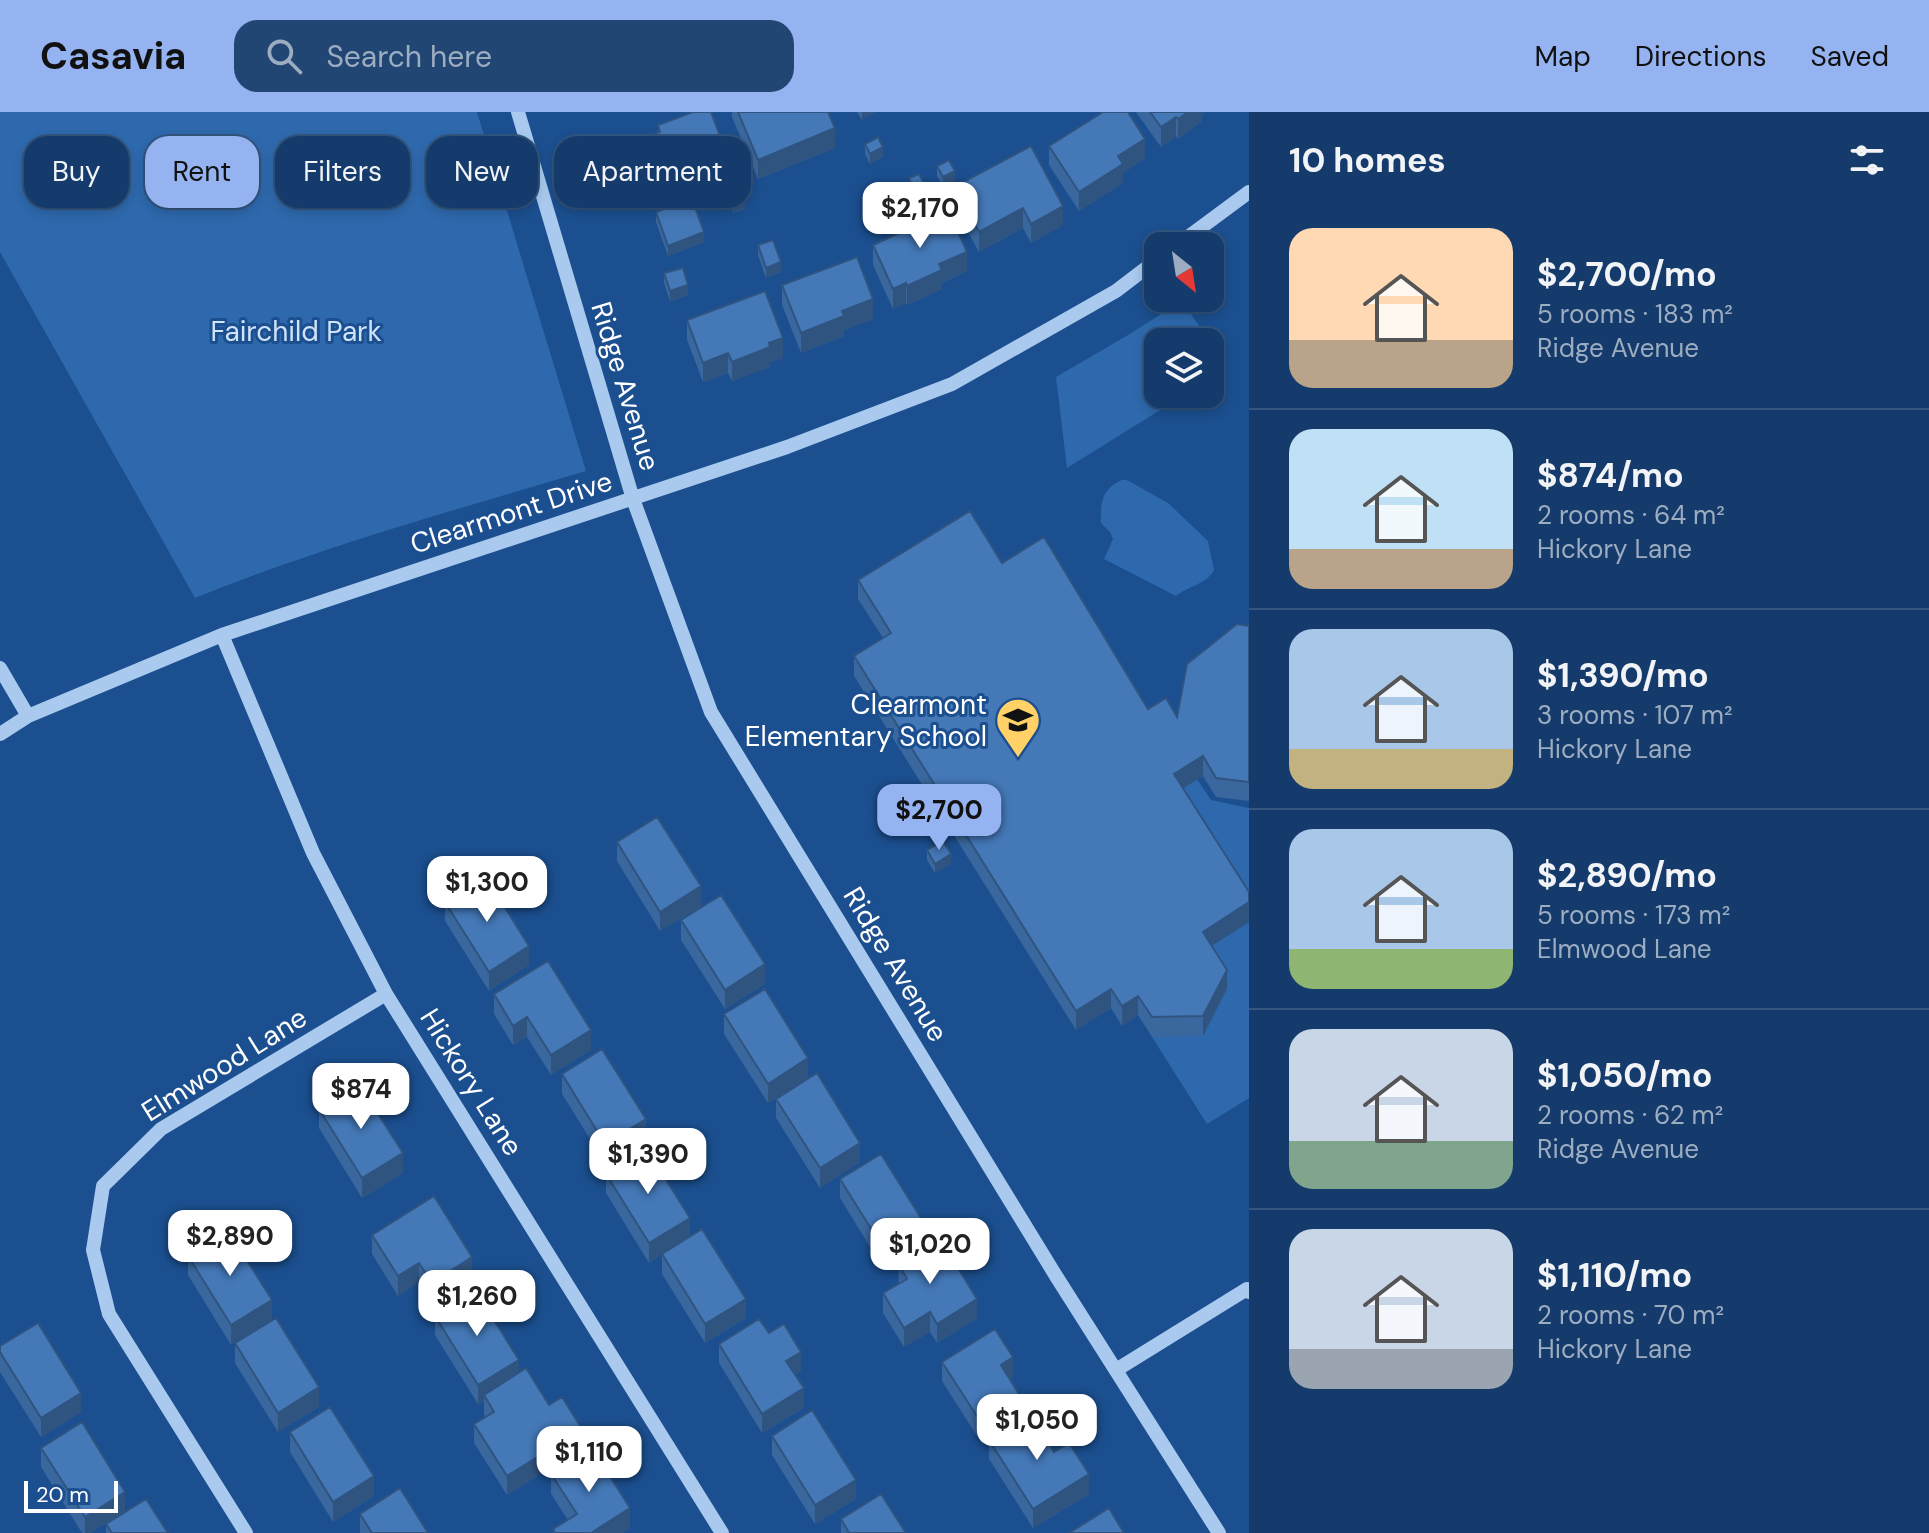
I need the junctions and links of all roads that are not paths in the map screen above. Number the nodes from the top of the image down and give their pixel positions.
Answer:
1 (518, 112) edge
2 (1249, 192) edge
3 (1195, 232) edge
4 (1144, 270) edge
5 (633, 499) junction
6 (222, 635) junction
7 (0, 668) edge
8 (28, 716) junction
9 (0, 734) edge
10 (386, 994) junction
11 (1248, 1289) edge
12 (1116, 1370) junction
13 (246, 1533) edge
14 (722, 1533) edge
15 (1219, 1533) edge

1 - 5 street, Ridge Avenue
2 - 3 street
4 - 5 street, Clearmont Drive
5 - 6 street, Clearmont Drive
5 - 12 street, Ridge Avenue
6 - 8 street, Clearmont Drive
6 - 10 street, Hickory Lane
7 - 8 street
8 - 9 street, Clearmont Drive
10 - 13 street, Elmwood Lane
10 - 14 street, Hickory Lane
11 - 12 street
12 - 15 street, Ridge Avenue

